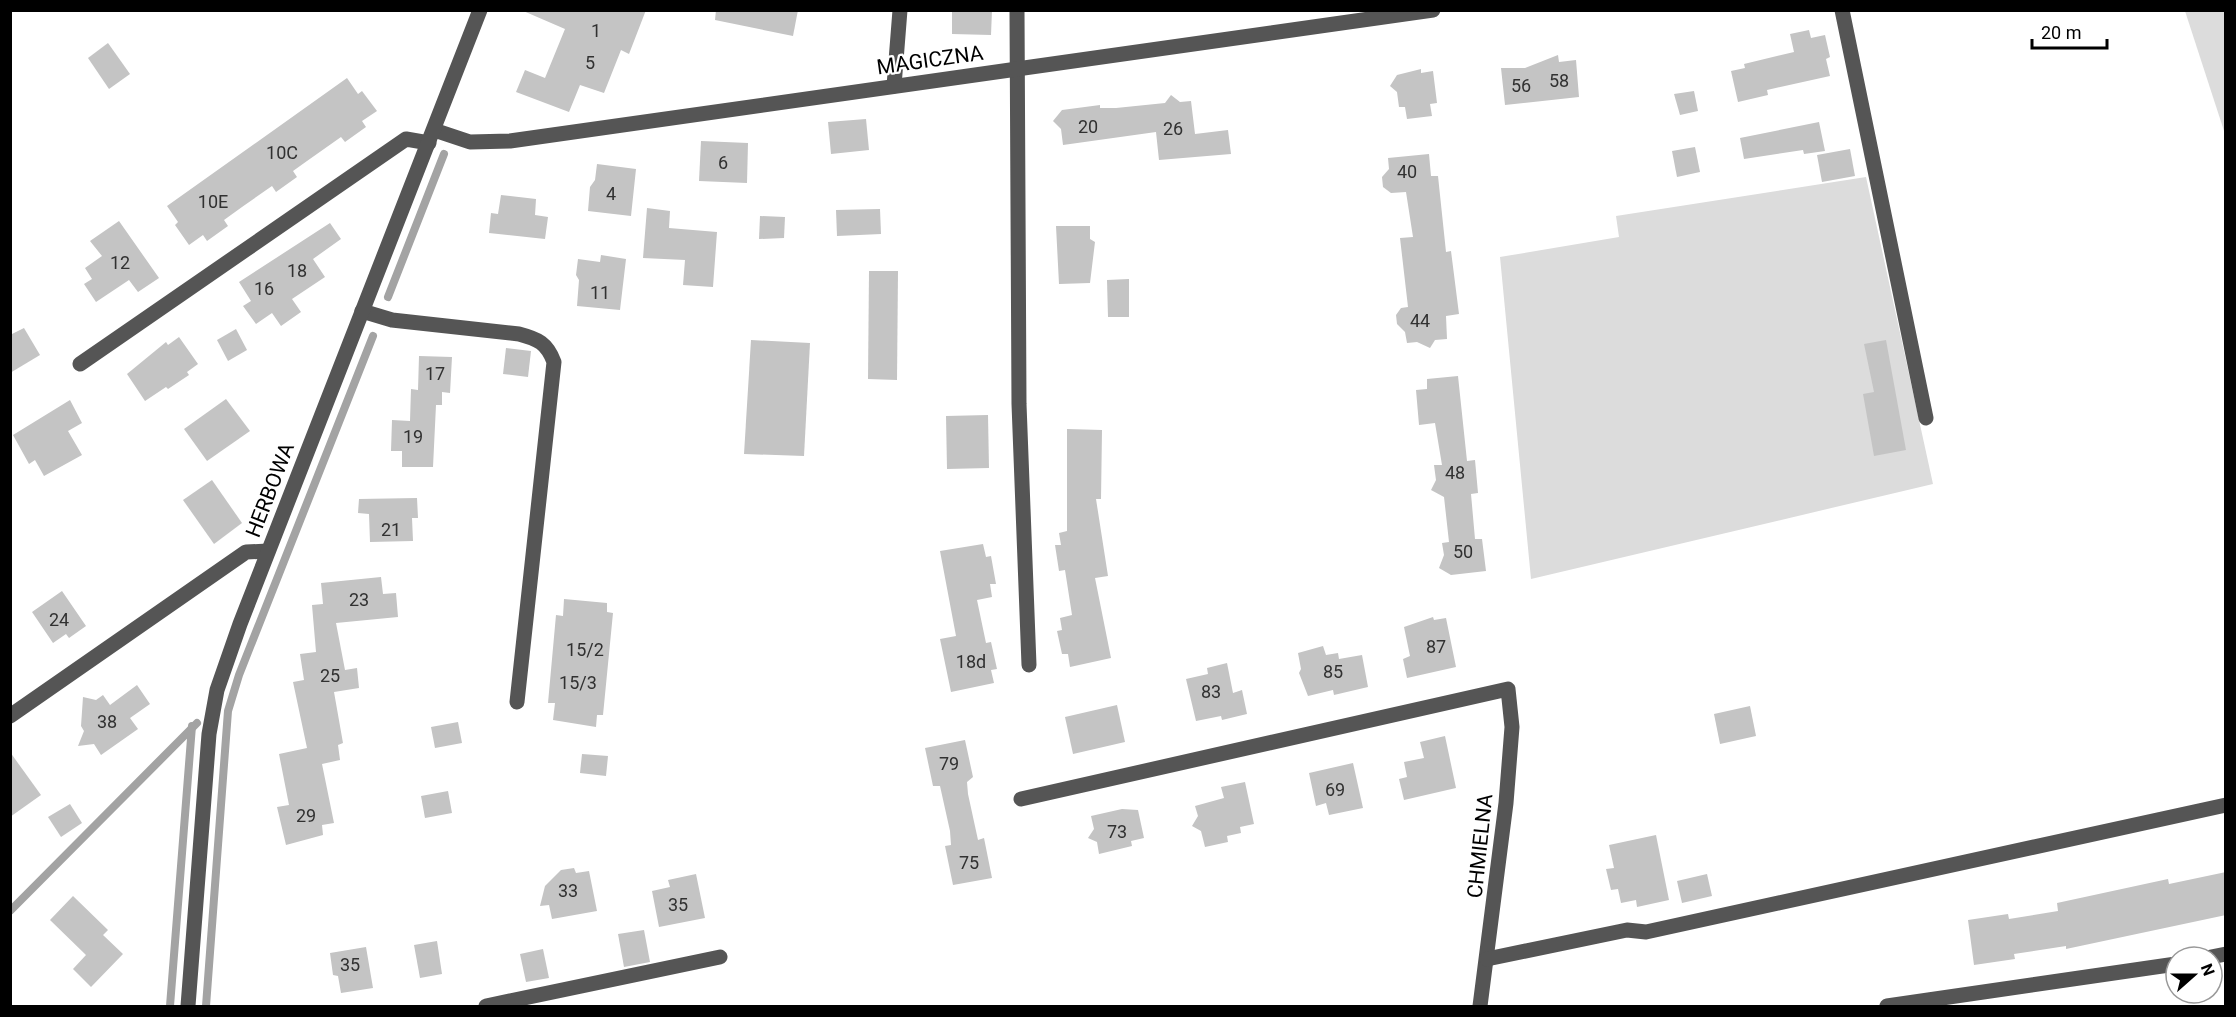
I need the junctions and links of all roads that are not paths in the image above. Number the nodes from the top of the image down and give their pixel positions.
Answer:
1 (480, 10) edge
2 (900, 10) edge
3 (1017, 10) edge
4 (1433, 10) edge
5 (1842, 10) edge
6 (1016, 70) junction
7 (894, 86) junction
8 (431, 136) junction
9 (362, 311) junction
10 (80, 364) dead end
11 (1926, 418) dead end
12 (268, 551) junction
13 (1029, 665) dead end
14 (517, 702) dead end
15 (10, 716) edge
16 (1021, 799) dead end
17 (2226, 805) edge
18 (720, 957) dead end
19 (1487, 959) junction
20 (2164, 966) edge
21 (188, 1006) edge
22 (486, 1006) edge
23 (1480, 1006) edge
24 (1887, 1006) edge

1 - 8 street, HERBOWA
2 - 7 street
3 - 6 street
4 - 6 street, MAGICZNA
5 - 11 street
6 - 7 street, MAGICZNA
6 - 13 street
7 - 8 street, MAGICZNA
8 - 9 street, HERBOWA
8 - 10 street, MAGICZNA
9 - 12 street, HERBOWA
9 - 14 street
12 - 15 street
12 - 21 street, HERBOWA
16 - 19 street, CHMIELNA
17 - 19 street
18 - 22 street
19 - 23 street, CHMIELNA
20 - 24 street

